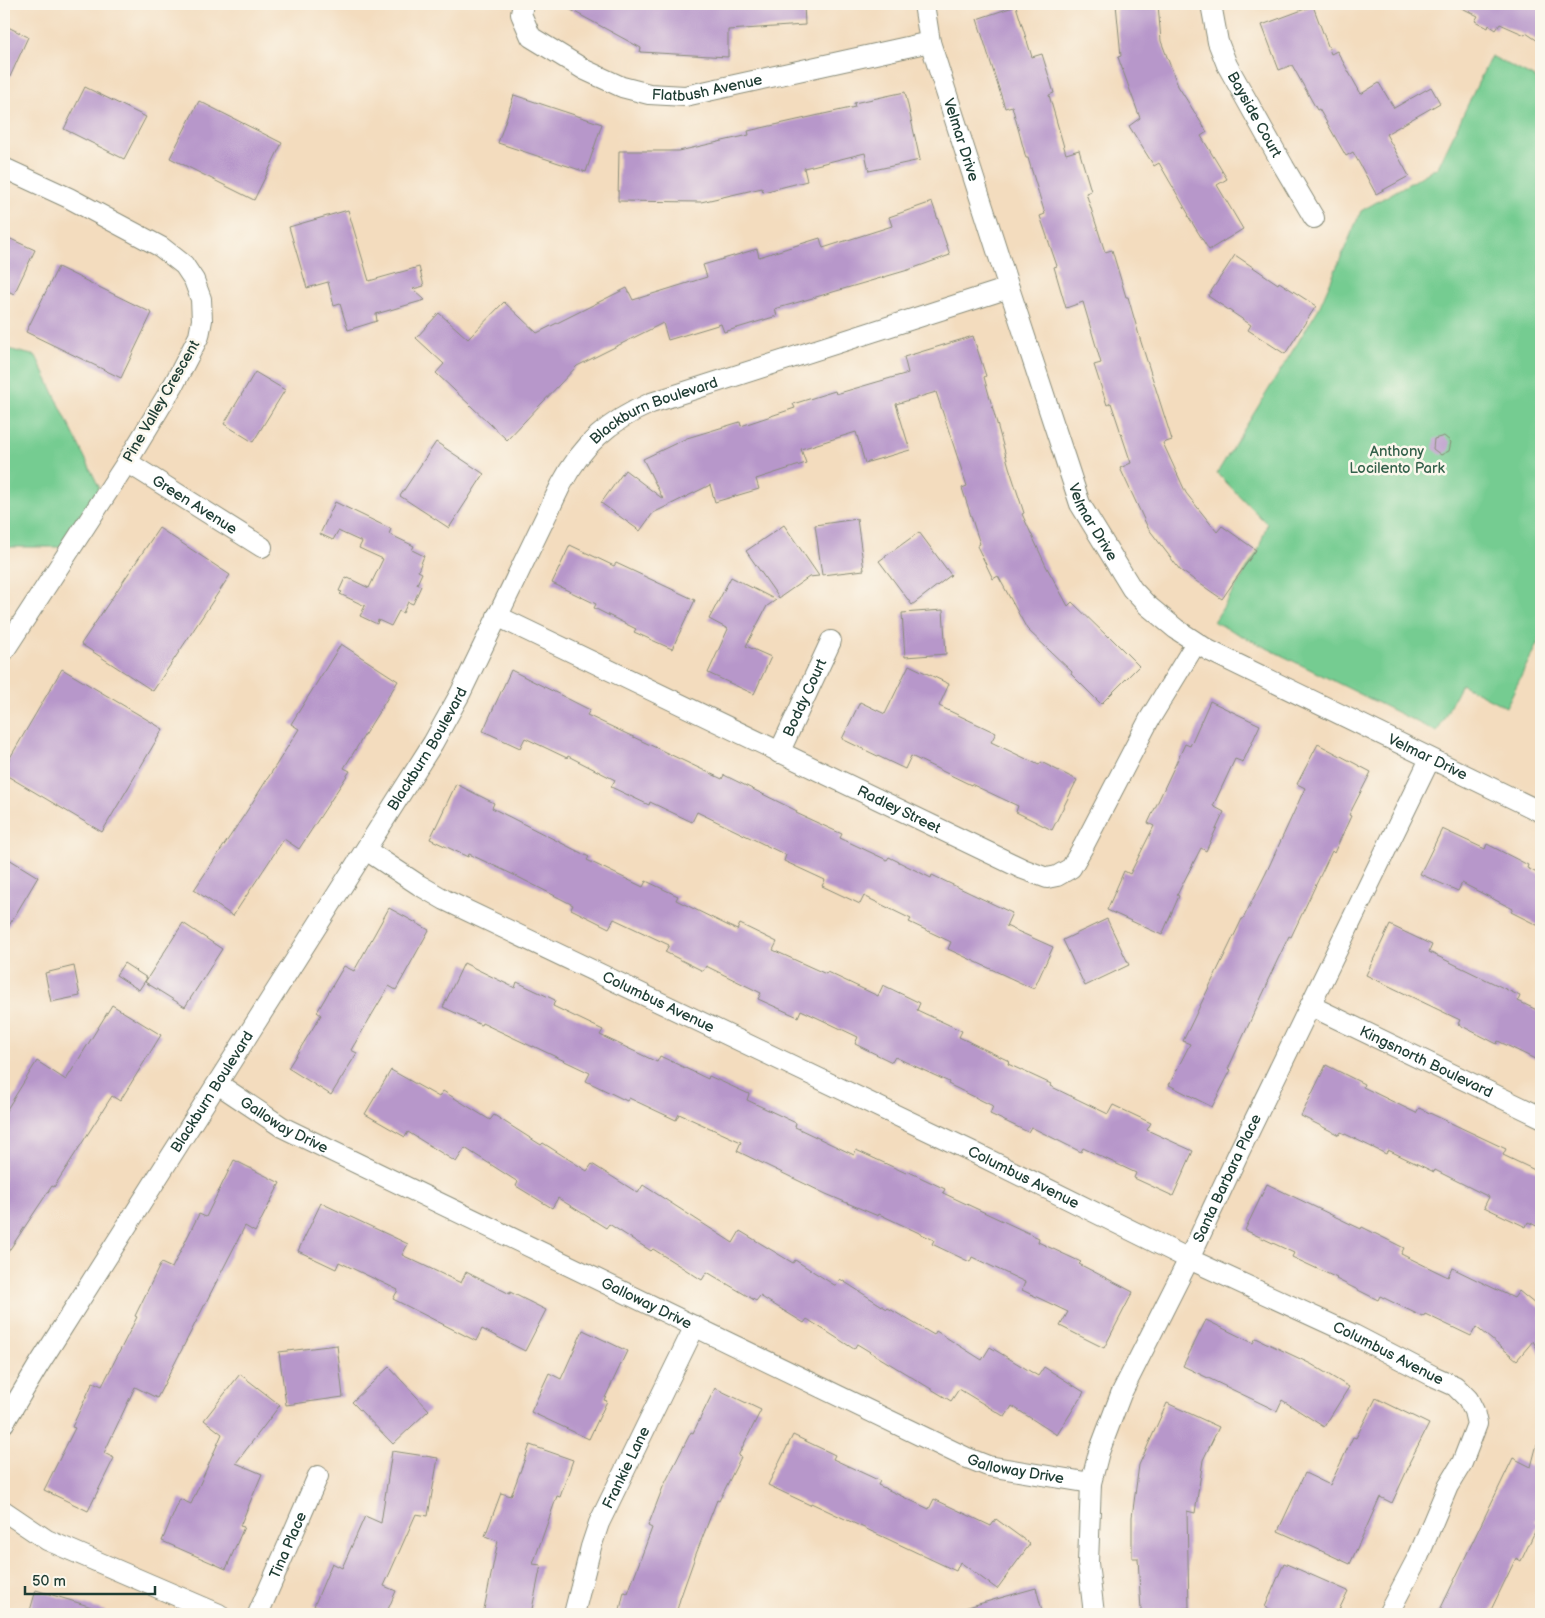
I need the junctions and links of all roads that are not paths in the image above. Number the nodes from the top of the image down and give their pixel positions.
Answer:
1 (523, 4) edge
2 (924, 4) edge
3 (1211, 4) edge
4 (930, 42) junction
5 (4, 168) edge
6 (1314, 218) dead end
7 (1009, 288) junction
8 (126, 462) junction
9 (262, 547) dead end
10 (497, 616) junction
11 (831, 641) dead end
12 (1196, 643) junction
13 (4, 651) edge
14 (779, 753) junction
15 (1430, 759) junction
16 (1541, 812) edge
17 (366, 850) junction
18 (1310, 1006) junction
19 (218, 1084) junction
20 (1541, 1117) edge
21 (1188, 1259) junction
22 (695, 1326) junction
23 (4, 1422) edge
24 (318, 1476) dead end
25 (1091, 1484) junction
26 (4, 1511) edge
27 (219, 1614) edge
28 (258, 1614) edge
29 (574, 1614) edge
30 (1094, 1614) edge
31 (1388, 1614) edge

1 - 4 street, Flatbush Avenue
2 - 4 street, Velmar Drive
3 - 6 street, Bayside Court
4 - 7 street, Velmar Drive
5 - 8 street, Pine Valley Crescent
7 - 10 street, Blackburn Boulevard
7 - 12 street, Velmar Drive
8 - 9 street, Green Avenue
8 - 13 street, Pine Valley Crescent
10 - 14 street, Radley Street
10 - 17 street, Blackburn Boulevard
11 - 14 street, Boddy Court
12 - 14 street, Radley Street
12 - 15 street, Velmar Drive
15 - 16 street, Velmar Drive
15 - 18 street, Santa Barbara Place
17 - 19 street, Blackburn Boulevard
17 - 21 street, Columbus Avenue
18 - 20 street, Kingsnorth Boulevard
18 - 21 street, Santa Barbara Place
19 - 22 street, Galloway Drive
19 - 23 street, Blackburn Boulevard
21 - 25 street, Santa Barbara Place
21 - 31 street, Columbus Avenue
22 - 25 street, Galloway Drive
22 - 29 street, Frankie Lane
24 - 28 street, Tina Place
25 - 30 street, Santa Barbara Place
26 - 27 street

